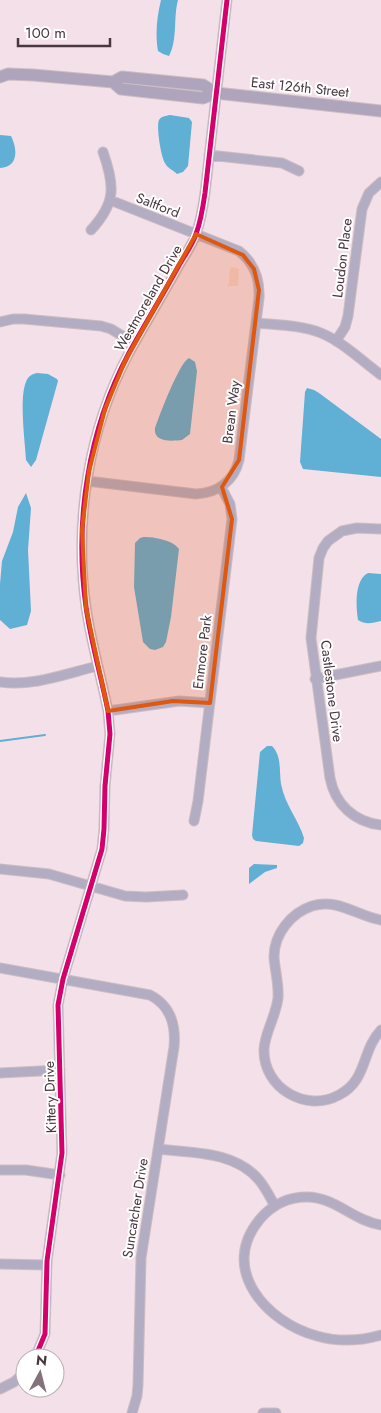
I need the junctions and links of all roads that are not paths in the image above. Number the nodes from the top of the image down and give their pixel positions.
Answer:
1 (226, 0) edge
2 (3, 74) edge
3 (216, 93) junction
4 (381, 111) edge
5 (103, 152) dead end
6 (210, 155) junction
7 (299, 171) dead end
8 (381, 182) edge
9 (110, 200) junction
10 (91, 230) dead end
11 (196, 234) junction
12 (0, 322) edge
13 (256, 323) junction
14 (336, 341) junction
15 (134, 343) junction
16 (381, 375) edge
17 (87, 481) junction
18 (221, 487) junction
19 (381, 529) edge
20 (98, 666) junction
21 (381, 666) edge
22 (315, 679) junction
23 (0, 682) edge
24 (210, 703) junction
25 (108, 711) junction
26 (194, 821) dead end
27 (381, 825) edge
28 (104, 838) joint
29 (0, 869) edge
30 (91, 887) junction
31 (183, 895) dead end
32 (381, 920) edge
33 (0, 968) edge
34 (63, 979) junction
35 (381, 1030) edge
36 (60, 1070) junction
37 (0, 1073) edge
38 (158, 1149) junction
39 (0, 1170) edge
40 (60, 1175) junction
41 (275, 1206) junction
42 (381, 1225) edge
43 (0, 1264) edge
44 (46, 1265) junction
45 (381, 1335) edge
46 (40, 1348) edge
47 (15, 1381) edge
48 (0, 1390) edge
49 (132, 1413) edge
50 (263, 1413) edge
51 (276, 1413) edge

1 - 3 street, Westmoreland Drive
2 - 3 main road, East 126th Street
3 - 4 main road, East 126th Street
3 - 6 street, Westmoreland Drive
5 - 9 street
6 - 7 street
6 - 11 street, Westmoreland Drive
8 - 14 street, Loudon Place
9 - 10 street
9 - 11 street, Saltford
11 - 13 street, Brean Way
11 - 15 street, Westmoreland Drive
12 - 15 street
13 - 14 street
13 - 18 street, Brean Way
14 - 16 street
15 - 17 street, Westmoreland Drive
17 - 18 street
17 - 20 street, Westmoreland Drive
18 - 24 street, Enmore Park
19 - 22 street, Castlestone Drive
20 - 23 street
20 - 25 street, Westmoreland Drive
21 - 22 street
22 - 27 street, Castlestone Drive
24 - 25 street
24 - 26 street, Enmore Park
25 - 28 street, Westmoreland Drive
28 - 30 street, Kittery Drive
29 - 30 street
30 - 31 street
30 - 34 street, Kittery Drive
32 - 35 street
33 - 34 street
34 - 36 street, Kittery Drive
34 - 38 street, Suncatcher Drive
36 - 37 street
36 - 40 street, Kittery Drive
38 - 41 street
38 - 49 street, Suncatcher Drive
39 - 40 street
40 - 44 street, Kittery Drive
41 - 42 street
41 - 45 street
43 - 44 street
44 - 46 street, Kittery Drive
47 - 48 street
50 - 51 street

